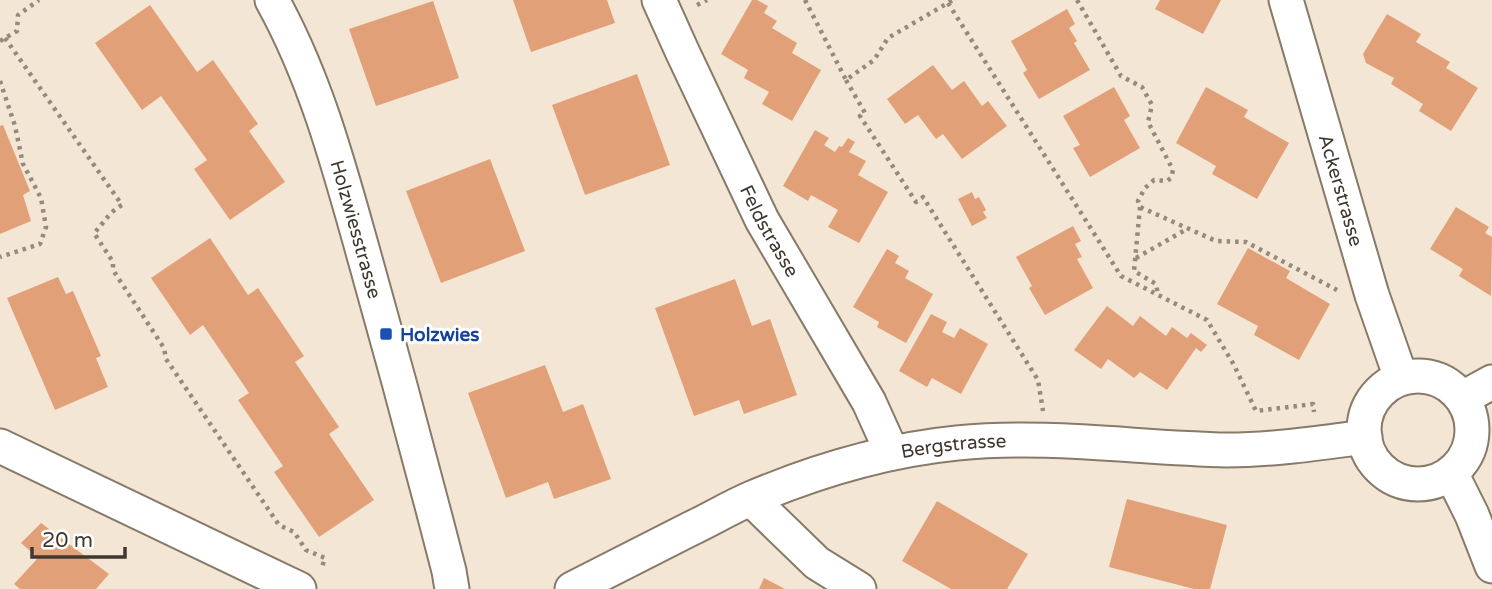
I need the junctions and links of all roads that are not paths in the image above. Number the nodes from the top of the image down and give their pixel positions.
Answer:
1 (272, 0) edge
2 (659, 0) edge
3 (1286, 0) edge
4 (1401, 378) junction
5 (1492, 382) edge
6 (1463, 398) junction
7 (1365, 437) junction
8 (0, 446) edge
9 (892, 453) junction
10 (1451, 473) junction
11 (751, 499) junction
12 (1492, 566) edge
13 (311, 579) edge
14 (452, 589) edge
15 (572, 589) edge
16 (859, 589) edge

1 - 14 street, Holzwiesstrasse
2 - 9 street, Feldstrasse
3 - 4 street, Ackerstrasse
4 - 6 street
4 - 7 street
5 - 6 street
6 - 10 street
7 - 9 street, Bergstrasse
7 - 10 street
8 - 13 street
9 - 11 street, Bergstrasse
10 - 12 street
11 - 15 street, Bergstrasse
11 - 16 street

